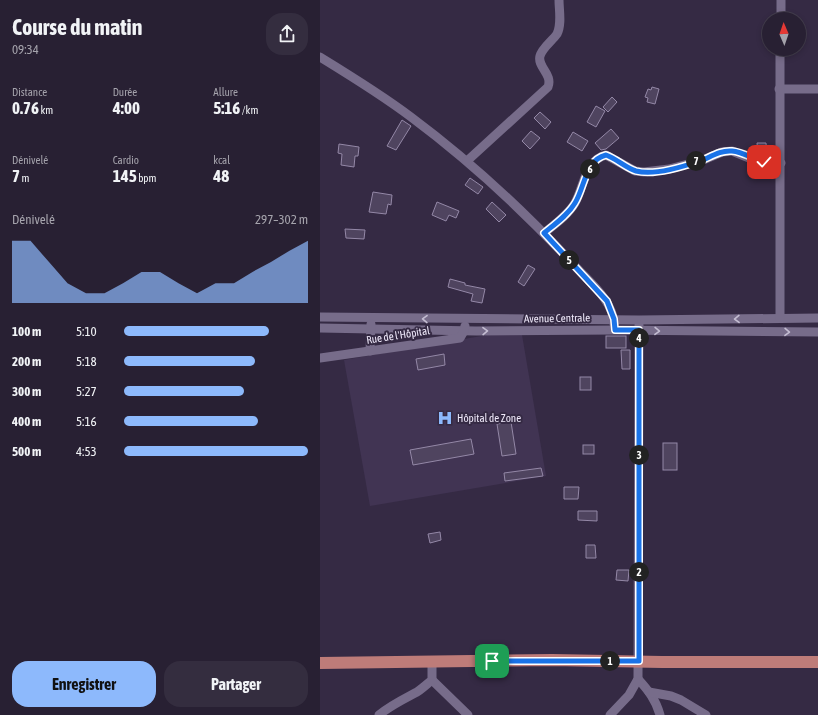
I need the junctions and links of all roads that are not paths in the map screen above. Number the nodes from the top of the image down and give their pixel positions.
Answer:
1 (559, 0) edge
2 (781, 0) edge
3 (781, 12) edge
4 (780, 56) edge
5 (320, 57) edge
6 (779, 89) junction
7 (818, 89) edge
8 (467, 161) junction
9 (781, 164) junction
10 (544, 233) junction
11 (320, 317) edge
12 (370, 318) junction
13 (780, 318) junction
14 (818, 318) edge
15 (465, 319) junction
16 (614, 319) junction
17 (639, 320) junction
18 (320, 328) edge
19 (372, 329) junction
20 (464, 330) junction
21 (615, 330) junction
22 (639, 330) junction
23 (818, 332) edge
24 (370, 351) junction
25 (320, 358) edge
26 (432, 661) junction
27 (639, 661) junction
28 (818, 662) edge
29 (320, 663) edge
30 (638, 679) junction
31 (432, 680) junction
32 (650, 692) junction
33 (379, 715) edge
34 (468, 715) edge
35 (610, 715) edge
36 (660, 715) edge
37 (706, 715) edge

1 - 8 street
2 - 3 street
4 - 6 street
5 - 8 street
6 - 7 street
6 - 9 street
8 - 10 street
9 - 10 street
9 - 13 street
10 - 16 street
11 - 12 street, Avenue Centrale
15 -> 12 street, Avenue Centrale
12 - 19 street
13 - 14 street, Avenue Centrale
13 -> 17 street, Avenue Centrale
15 - 16 street, Avenue Centrale
15 - 20 street
16 - 17 street, Avenue Centrale
16 - 21 street
17 - 22 street
18 - 19 street, Avenue Centrale
19 - 20 street, Avenue Centrale
19 - 24 street
20 -> 21 street, Avenue Centrale
20 - 24 street, Rue de l'Hôpital
21 - 22 street, Avenue Centrale
22 -> 23 street, Avenue Centrale
22 - 27 street
24 - 25 street, Rue de l'Hôpital
26 - 27 main road
26 - 29 main road
26 - 31 street
27 - 28 main road
27 - 30 street
30 - 32 street
30 - 35 street
31 - 33 street
31 - 34 street
32 - 36 street
32 - 37 street

